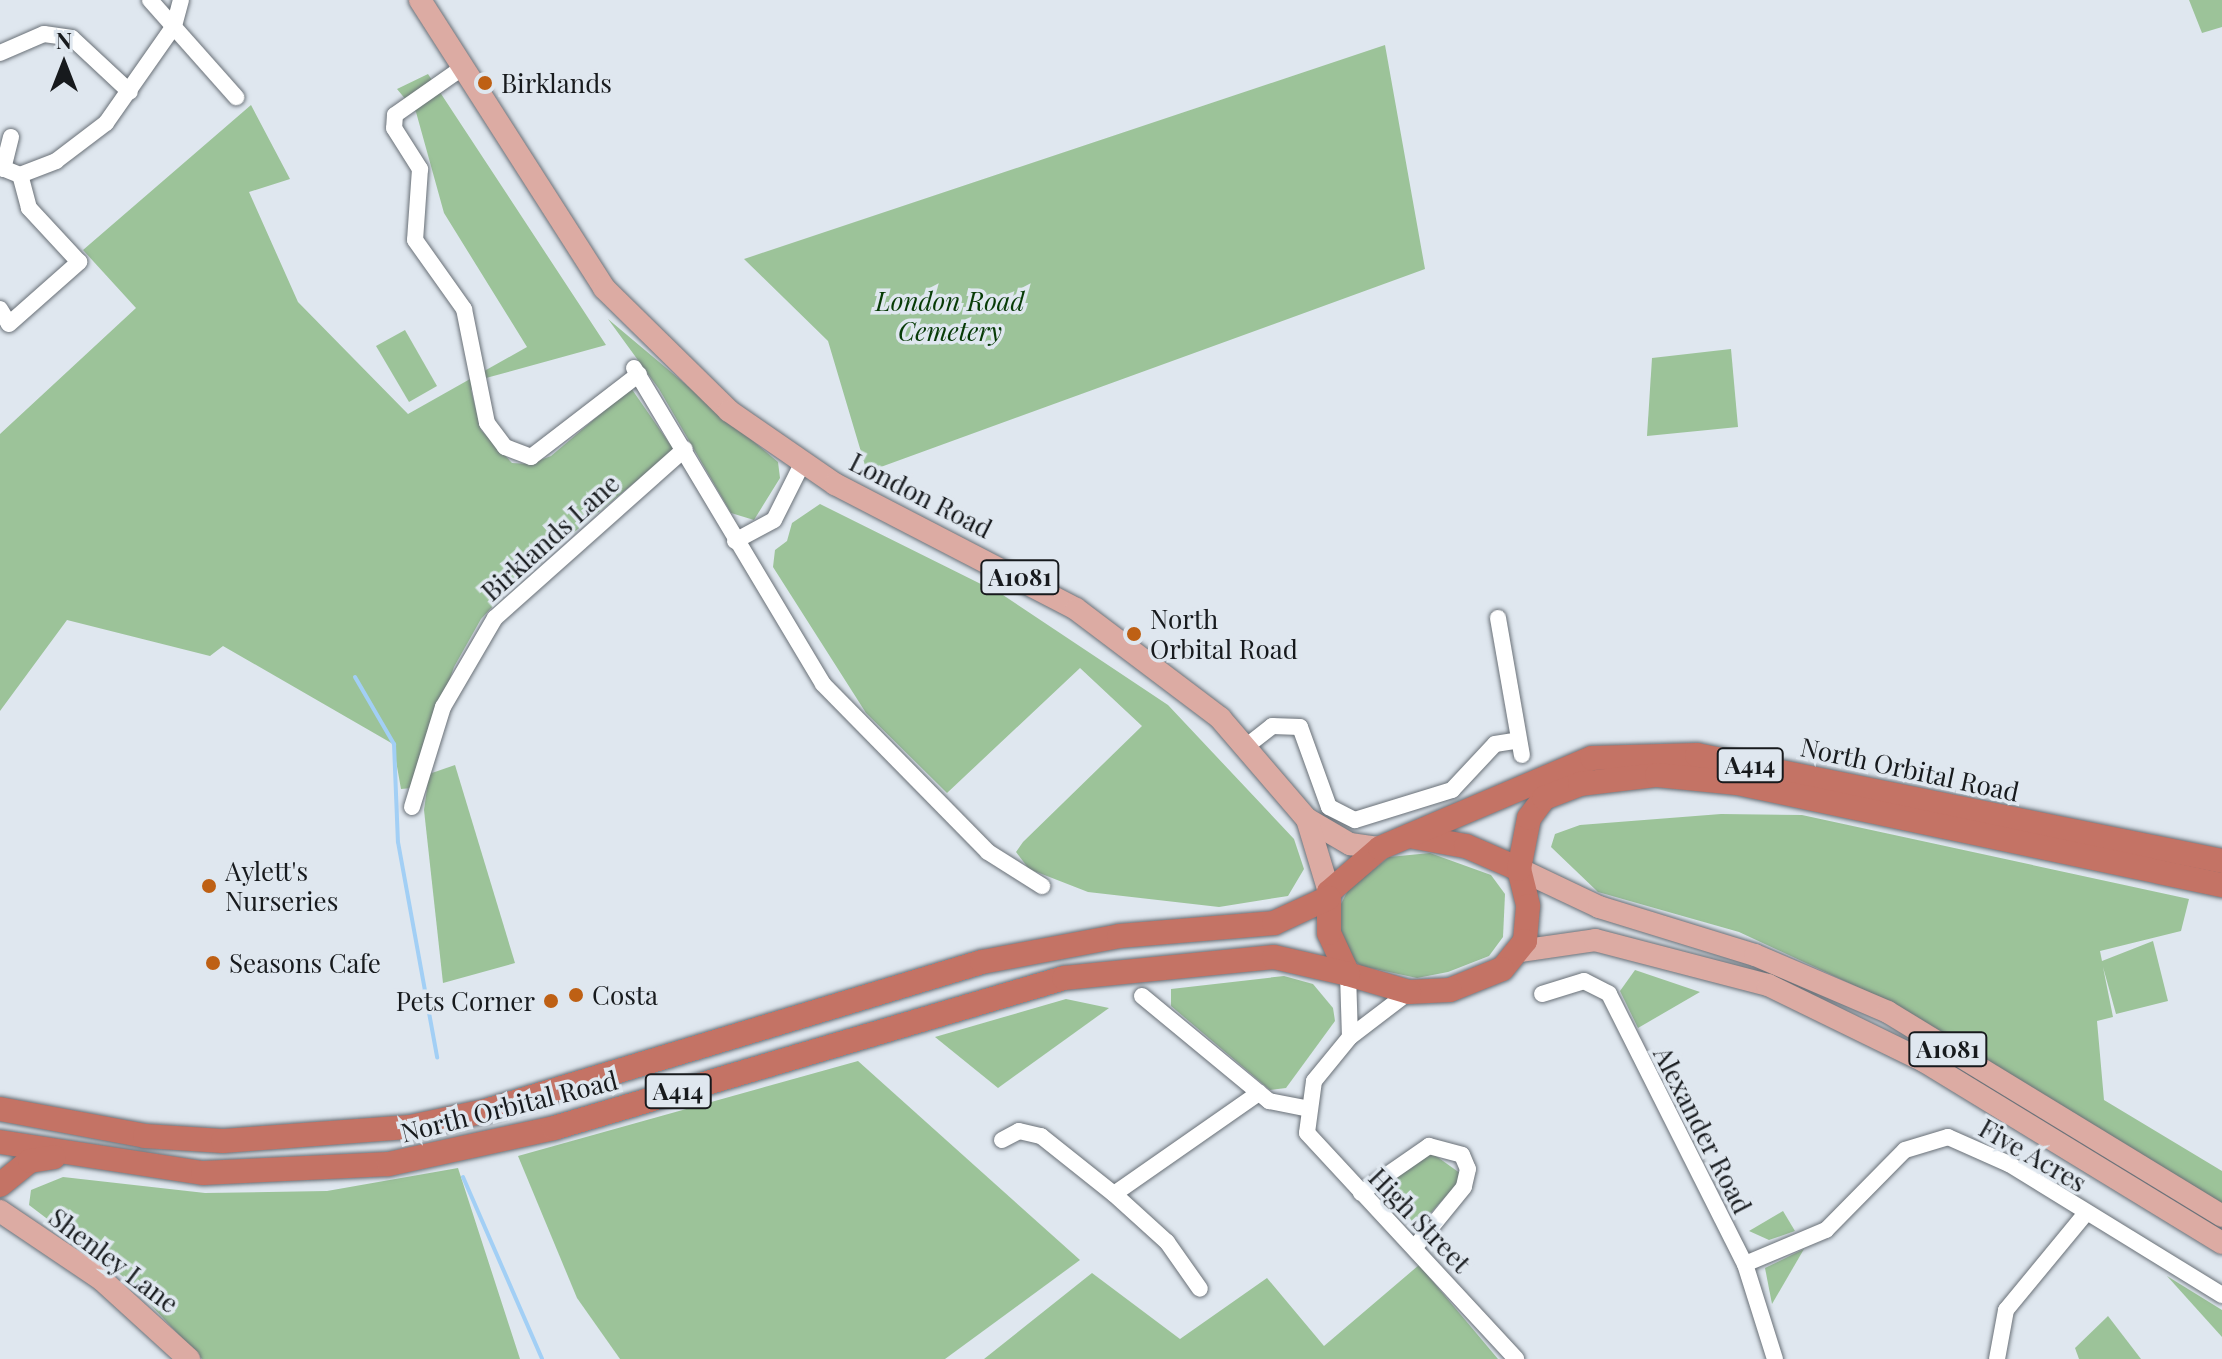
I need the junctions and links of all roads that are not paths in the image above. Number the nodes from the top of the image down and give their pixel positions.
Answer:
1 (150, 0) edge
2 (181, 0) edge
3 (420, 0) edge
4 (174, 26) junction
5 (0, 53) edge
6 (462, 68) junction
7 (130, 92) junction
8 (236, 97) dead end
9 (11, 137) dead end
10 (2, 168) edge
11 (20, 175) junction
12 (0, 309) edge
13 (4, 331) edge
14 (685, 449) junction
15 (802, 464) junction
16 (735, 541) junction
17 (1498, 618) dead end
18 (1248, 745) junction
19 (412, 807) dead end
20 (1307, 819) junction
21 (1409, 836) junction
22 (1380, 848) junction
23 (2222, 861) edge
24 (1519, 869) junction
25 (2222, 885) edge
26 (1042, 886) dead end
27 (1329, 895) junction
28 (1520, 951) junction
29 (1348, 974) junction
30 (1409, 992) junction
31 (1542, 994) dead end
32 (1142, 996) dead end
33 (1350, 1037) junction
34 (1259, 1093) junction
35 (1305, 1108) junction
36 (0, 1109) edge
37 (1002, 1140) dead end
38 (0, 1142) edge
39 (60, 1156) junction
40 (0, 1180) edge
41 (1361, 1193) junction
42 (1114, 1194) junction
43 (0, 1211) edge
44 (2085, 1214) junction
45 (2222, 1216) edge
46 (2222, 1243) edge
47 (1415, 1247) junction
48 (1745, 1264) junction
49 (1200, 1289) dead end
50 (2222, 1295) edge
51 (189, 1359) edge
52 (1516, 1359) edge
53 (1775, 1359) edge
54 (1997, 1359) edge

1 - 4 street
2 - 4 street
3 - 6 main road, London Road / A1081
4 - 7 street
4 - 8 street
5 - 7 street
6 - 14 street
6 - 15 main road, London Road / A1081
7 - 11 street
9 - 10 street
10 - 11 street
11 - 13 street
12 - 13 street
14 - 16 street
14 - 19 street, Birklands Lane
15 - 16 street
15 - 18 main road, London Road / A1081
16 - 26 street
17 - 18 street
18 - 20 main road, London Road / A1081
20 - 22 main road, London Road / A1081
20 - 27 main road, London Road / A1081
21 - 22 highway
21 - 23 highway, North Orbital Road / A414
21 - 24 highway
22 - 27 highway
24 - 25 highway, North Orbital Road / A414
24 - 28 highway
24 - 45 main road, A1081
27 - 29 highway
27 - 36 highway, North Orbital Road / A414
28 - 30 highway
28 - 46 main road, A1081
29 - 30 highway
29 - 33 street
29 - 39 highway, North Orbital Road / A414
30 - 33 street
31 - 48 street, Alexander Road
32 - 34 street
33 - 35 street
34 - 35 street
34 - 42 street
35 - 41 street, High Street
37 - 42 street
38 - 39 highway, North Orbital Road / A414
39 - 40 highway
41 - 47 street, High Street
41 - 47 street
42 - 49 street
43 - 51 main road, Shenley Lane
44 - 48 street, Five Acres
44 - 50 street, Five Acres
44 - 54 street
47 - 52 street, High Street
48 - 53 street, Alexander Road

